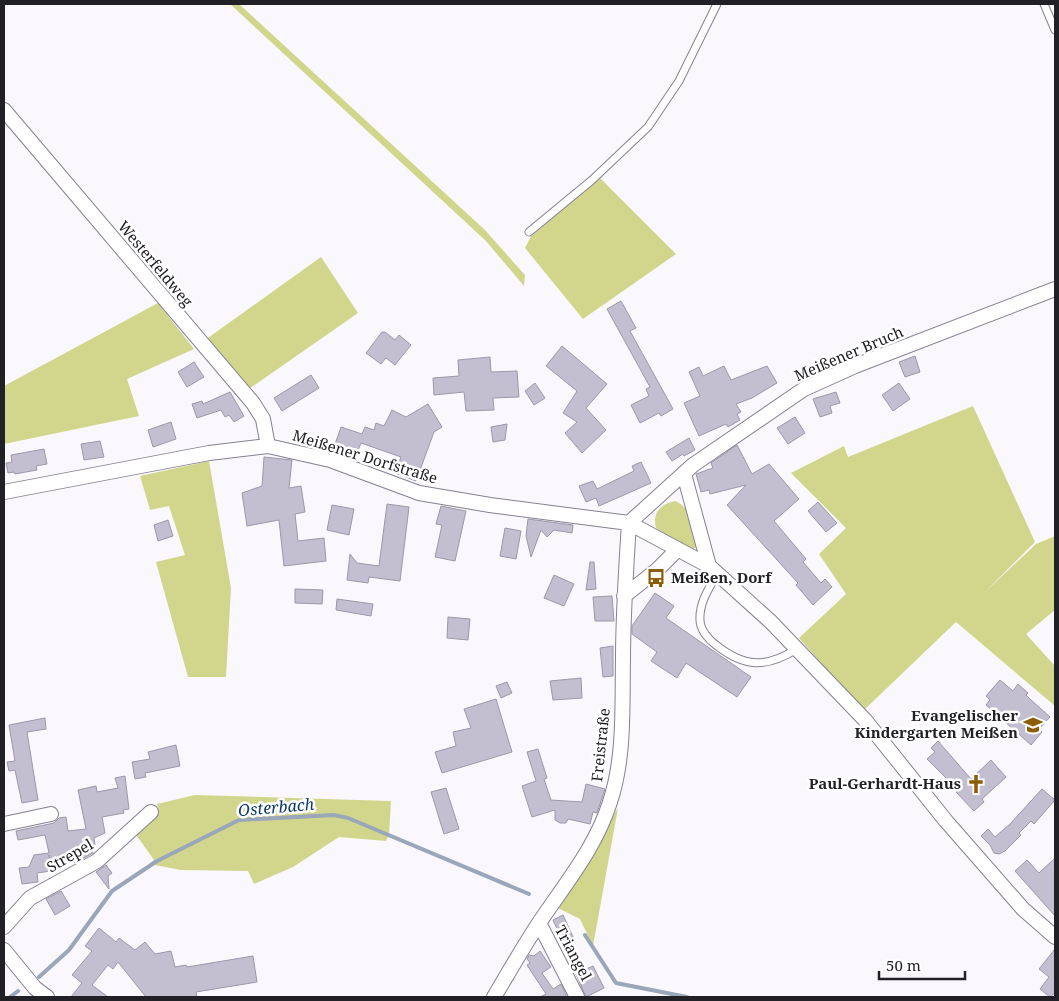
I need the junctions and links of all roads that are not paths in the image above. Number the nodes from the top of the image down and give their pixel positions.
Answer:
1 (716, 4) edge
2 (1044, 4) edge
3 (1055, 30) edge
4 (4, 110) edge
5 (529, 232) dead end
6 (1055, 289) edge
7 (268, 446) junction
8 (684, 474) junction
9 (4, 492) edge
10 (629, 523) junction
11 (678, 549) junction
12 (713, 570) junction
13 (624, 596) junction
14 (797, 649) junction
15 (151, 812) dead end
16 (51, 814) dead end
17 (4, 824) edge
18 (539, 923) junction
19 (4, 927) edge
20 (1055, 937) edge
21 (4, 950) edge
22 (47, 997) edge
23 (494, 997) edge
24 (577, 997) edge

1 - 5 lane
2 - 3 lane
4 - 7 street, Westerfeldweg
6 - 8 street, Meißener Bruch
7 - 9 street, Meißener Dorfstraße
7 - 10 street, Meißener Dorfstraße
8 - 10 street, Meißener Bruch
8 - 12 street
10 - 11 street, Meißener Dorfstraße
10 - 13 street, Freistraße
11 - 12 street, Meißener Dorfstraße
11 - 13 street
12 - 14 street, Meißener Dorfstraße
12 - 14 lane
13 - 18 street, Freistraße
14 - 20 street, Meißener Dorfstraße
15 - 19 street, Strepel
16 - 17 street
18 - 23 street, Freistraße
18 - 24 street, Triangel
21 - 22 street

